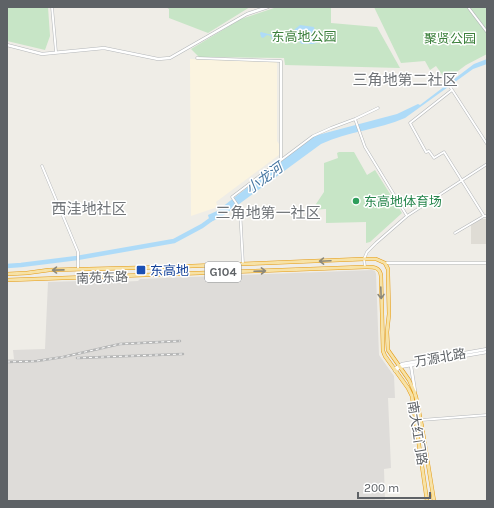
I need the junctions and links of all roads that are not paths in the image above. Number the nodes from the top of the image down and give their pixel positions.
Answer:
1 (52, 7) edge
2 (268, 7) edge
3 (468, 7) edge
4 (487, 32) edge
5 (7, 45) edge
6 (56, 52) junction
7 (197, 58) dead end
8 (447, 82) dead end
9 (452, 89) junction
10 (378, 108) dead end
11 (356, 121) junction
12 (487, 144) edge
13 (281, 160) junction
14 (487, 164) edge
15 (42, 166) dead end
16 (462, 180) junction
17 (407, 216) junction
18 (485, 216) edge
19 (455, 233) dead end
20 (364, 259) junction
21 (385, 263) junction
22 (487, 263) edge
23 (244, 264) junction
24 (365, 267) junction
25 (78, 269) junction
26 (7, 274) edge
27 (7, 280) edge
28 (487, 349) edge
29 (487, 352) edge
30 (399, 366) junction
31 (411, 366) junction
32 (394, 370) junction
33 (416, 397) junction
34 (487, 415) edge
35 (421, 420) junction
36 (427, 501) edge
37 (434, 501) edge

1 - 6 street
2 - 6 street
3 - 4 street
5 - 6 street
7 - 13 street
8 - 9 street
9 - 12 street
9 - 16 street
10 - 11 street
11 - 13 street
11 - 17 street
13 - 23 street
14 - 16 street
15 - 25 street
16 - 17 street
16 - 18 street
17 - 20 street
18 - 19 street
20 - 21 highway, G104
20 -> 23 highway, 南苑东路 / G104
20 - 24 street
21 - 22 street
21 - 30 highway, 南大红门路
23 - 25 highway, 南苑东路 / G104
27 -> 24 highway, 南苑东路 / G104
24 -> 32 highway, 南大红门路 / G104
25 -> 26 highway, 南苑东路 / G104
28 - 30 street, 万源北路
29 - 31 street, 万源北路
30 - 31 street, 万源北路
30 - 32 street
30 - 33 highway, 南大红门路
31 - 33 street
32 - 36 highway, 南大红门路 / G104
33 - 35 highway, 南大红门路
34 - 35 street
35 - 37 highway, 南大红门路

